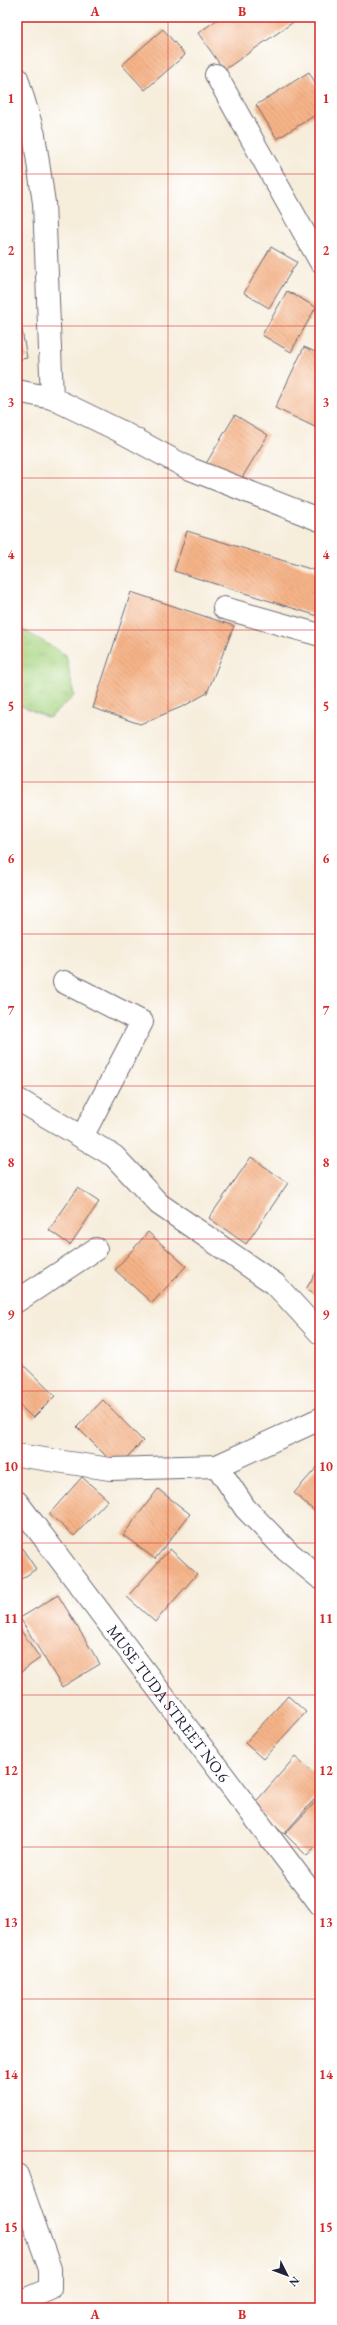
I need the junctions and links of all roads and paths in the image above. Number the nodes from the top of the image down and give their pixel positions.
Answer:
1 (216, 75) dead end
2 (17, 78) edge
3 (320, 261) edge
4 (17, 392) edge
5 (52, 398) junction
6 (320, 520) edge
7 (224, 608) dead end
8 (320, 634) edge
9 (64, 982) dead end
10 (17, 1100) edge
11 (82, 1137) junction
12 (96, 1249) dead end
13 (17, 1301) edge
14 (320, 1334) edge
15 (320, 1419) edge
16 (19, 1452) edge
17 (217, 1466) junction
18 (17, 1502) edge
19 (320, 1578) edge
20 (320, 1904) edge
21 (17, 2175) edge
22 (17, 2303) edge

1 - 3 street
2 - 5 street
4 - 5 street
5 - 6 street
7 - 8 street
9 - 11 street
10 - 11 street
11 - 14 street
12 - 13 street
15 - 17 street
16 - 17 street
17 - 19 street
18 - 20 street, MUSE TUDA STREET NO.6
21 - 22 street

